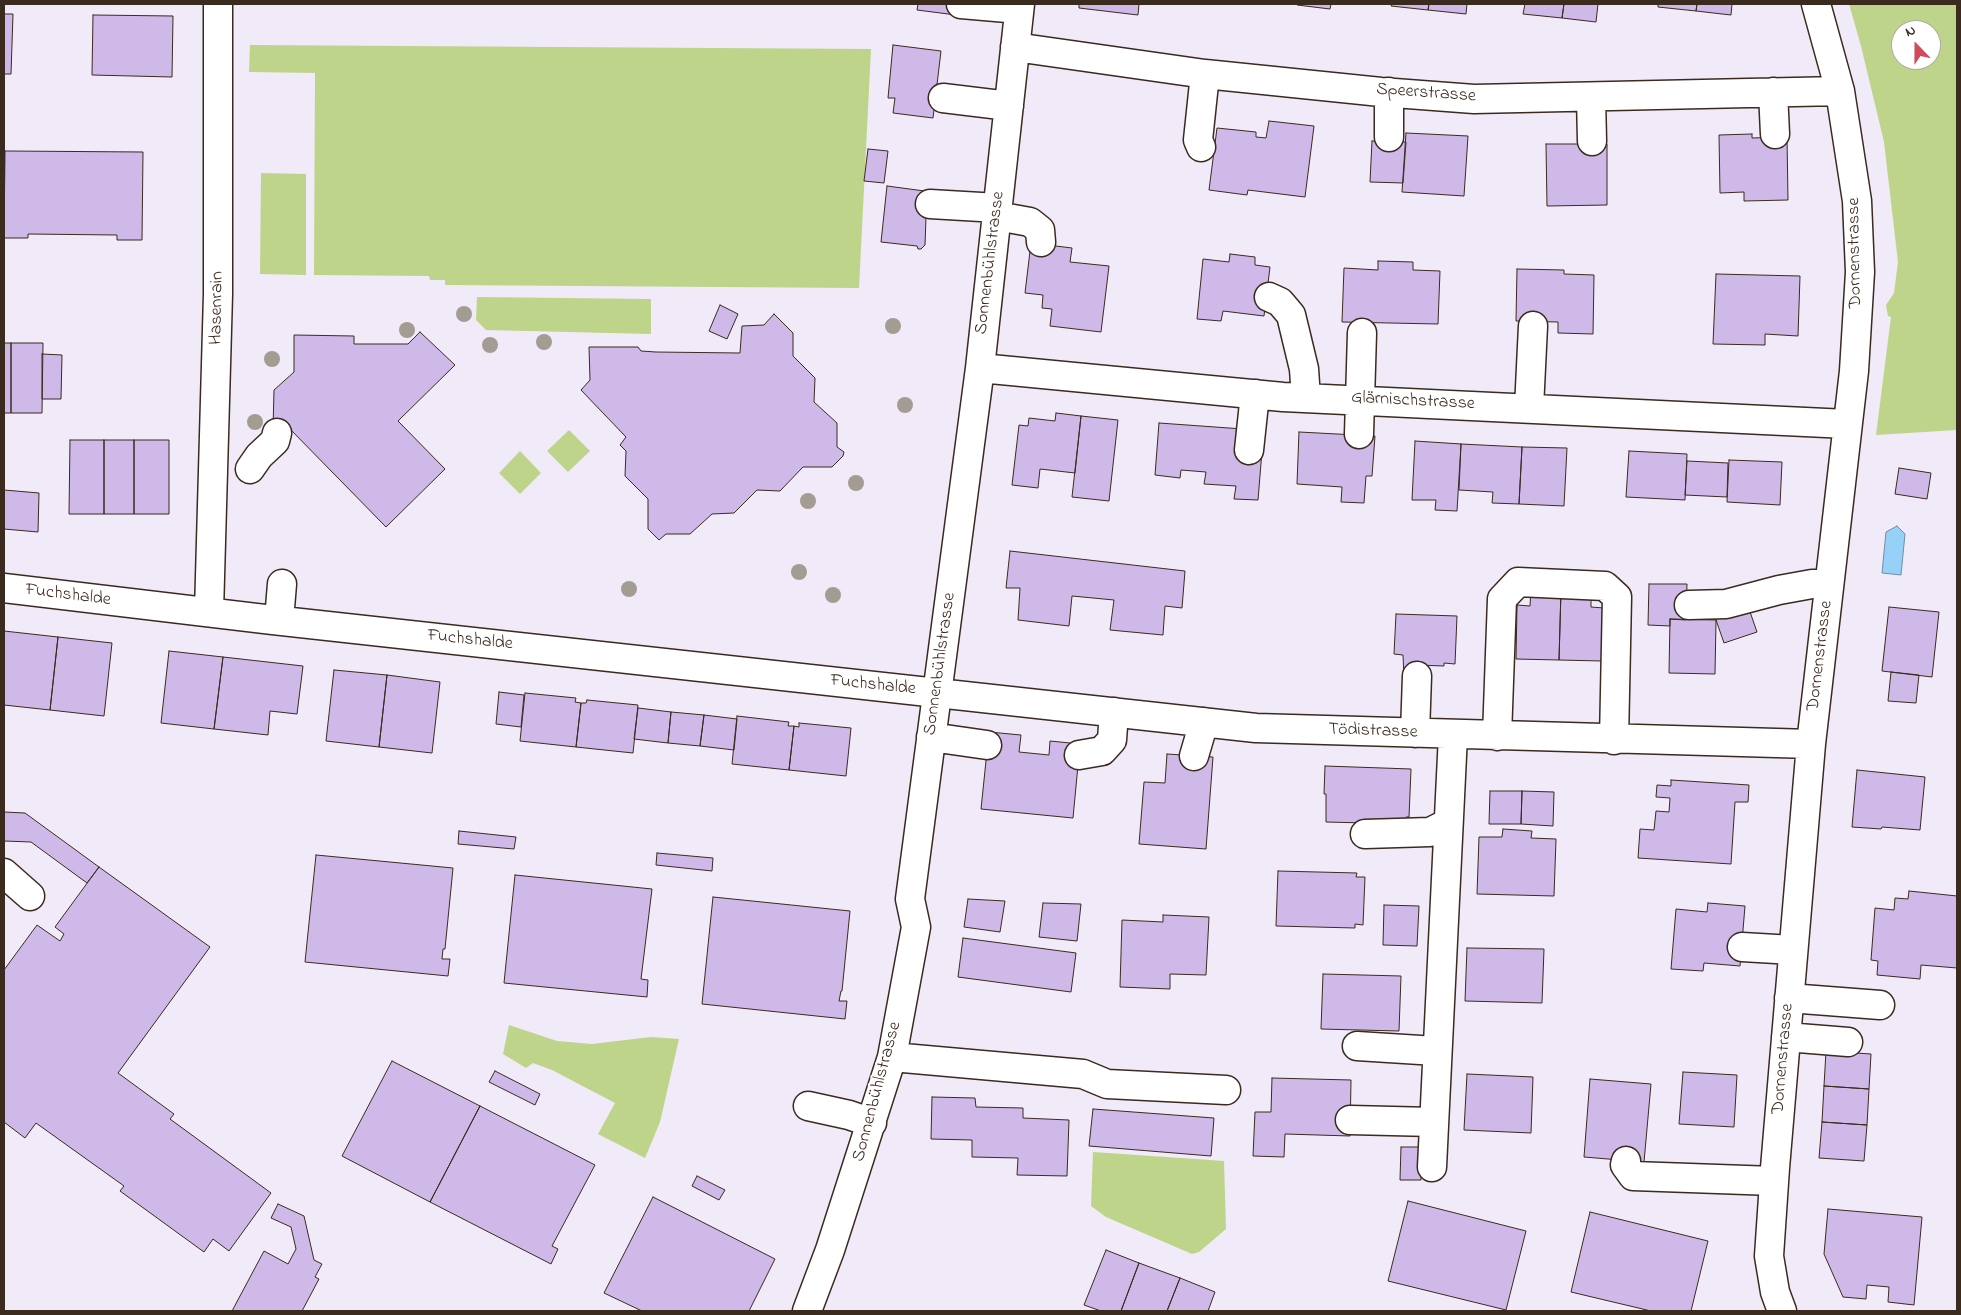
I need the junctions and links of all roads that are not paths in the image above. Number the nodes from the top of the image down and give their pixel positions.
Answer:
1 (218, 4) edge
2 (961, 4) edge
3 (1816, 4) edge
4 (1019, 6) edge
5 (1015, 47) junction
6 (1205, 74) junction
7 (1840, 91) junction
8 (1389, 92) junction
9 (1773, 92) junction
10 (1591, 97) junction
11 (943, 98) dead end
12 (1009, 106) junction
13 (1775, 134) dead end
14 (1389, 137) dead end
15 (1592, 141) dead end
16 (1201, 147) dead end
17 (930, 204) dead end
18 (997, 212) junction
19 (1041, 242) dead end
20 (1270, 297) dead end
21 (1533, 326) dead end
22 (1362, 334) dead end
23 (980, 368) junction
24 (1255, 394) junction
25 (1306, 398) junction
26 (1361, 400) junction
27 (1528, 408) junction
28 (1847, 424) junction
29 (277, 433) dead end
30 (1359, 434) dead end
31 (1249, 450) dead end
32 (214, 467) junction
33 (282, 584) dead end
34 (1829, 584) junction
35 (4, 588) edge
36 (1689, 606) dead end
37 (210, 612) junction
38 (279, 620) junction
39 (1417, 676) dead end
40 (937, 692) junction
41 (1114, 712) junction
42 (1204, 722) junction
43 (1415, 733) junction
44 (1453, 735) junction
45 (1497, 736) junction
46 (931, 737) junction
47 (1614, 740) junction
48 (1811, 744) junction
49 (987, 745) dead end
50 (1079, 755) dead end
51 (1194, 756) dead end
52 (1448, 823) junction
53 (1365, 834) dead end
54 (4, 873) edge
55 (30, 896) dead end
56 (1742, 947) dead end
57 (1793, 950) junction
58 (1789, 998) junction
59 (1880, 1005) dead end
60 (1786, 1037) junction
61 (1848, 1042) dead end
62 (1357, 1046) dead end
63 (1436, 1051) junction
64 (892, 1057) junction
65 (1226, 1090) dead end
66 (808, 1106) dead end
67 (1350, 1120) dead end
68 (1433, 1122) junction
69 (872, 1123) junction
70 (1626, 1161) dead end
71 (1432, 1167) dead end
72 (1774, 1181) junction
73 (807, 1311) edge
74 (1782, 1311) edge

1 - 32 street, Hasenrain
2 - 4 street
3 - 7 street, Dornenstrasse
4 - 5 street, Sonnenbühlstrasse
5 - 6 street, Speerstrasse
5 - 12 street, Sonnenbühlstrasse
6 - 8 street, Speerstrasse
6 - 16 street
7 - 9 street, Speerstrasse
7 - 28 street, Dornenstrasse
8 - 10 street, Speerstrasse
8 - 14 street
9 - 10 street, Speerstrasse
9 - 13 street
10 - 15 street
11 - 12 street
12 - 18 street, Sonnenbühlstrasse
17 - 18 street
18 - 19 street
18 - 23 street, Sonnenbühlstrasse
20 - 25 street
21 - 27 street
22 - 26 street
23 - 24 street, Glärnischstrasse
23 - 40 street, Sonnenbühlstrasse
24 - 25 street, Glärnischstrasse
24 - 31 street
25 - 26 street, Glärnischstrasse
26 - 27 street, Glärnischstrasse
26 - 30 street
27 - 28 street, Glärnischstrasse
28 - 34 street, Dornenstrasse
29 - 32 street
32 - 37 street, Hasenrain
33 - 38 street
34 - 36 street
34 - 48 street, Dornenstrasse
35 - 37 street, Fuchshalde
37 - 38 street, Fuchshalde
38 - 40 street, Fuchshalde
39 - 43 street
40 - 41 street, Tödistrasse
40 - 46 street, Sonnenbühlstrasse
41 - 42 street, Tödistrasse
41 - 50 street
42 - 43 street, Tödistrasse
42 - 51 street
43 - 44 street, Tödistrasse
44 - 45 street, Tödistrasse
44 - 52 street
45 - 47 street, Tödistrasse
45 - 47 street
46 - 49 street
46 - 64 street, Sonnenbühlstrasse
47 - 48 street, Tödistrasse
48 - 57 street, Dornenstrasse
52 - 53 street
52 - 63 street
54 - 55 street
56 - 57 street
57 - 58 street, Dornenstrasse
58 - 59 street
58 - 60 street, Dornenstrasse
60 - 61 street
60 - 72 street, Dornenstrasse
62 - 63 street
63 - 68 street
64 - 65 street
64 - 69 street, Sonnenbühlstrasse
66 - 69 street
67 - 68 street
68 - 71 street
69 - 73 street, Sonnenbühlstrasse
70 - 72 street
72 - 74 street, Dornenstrasse

